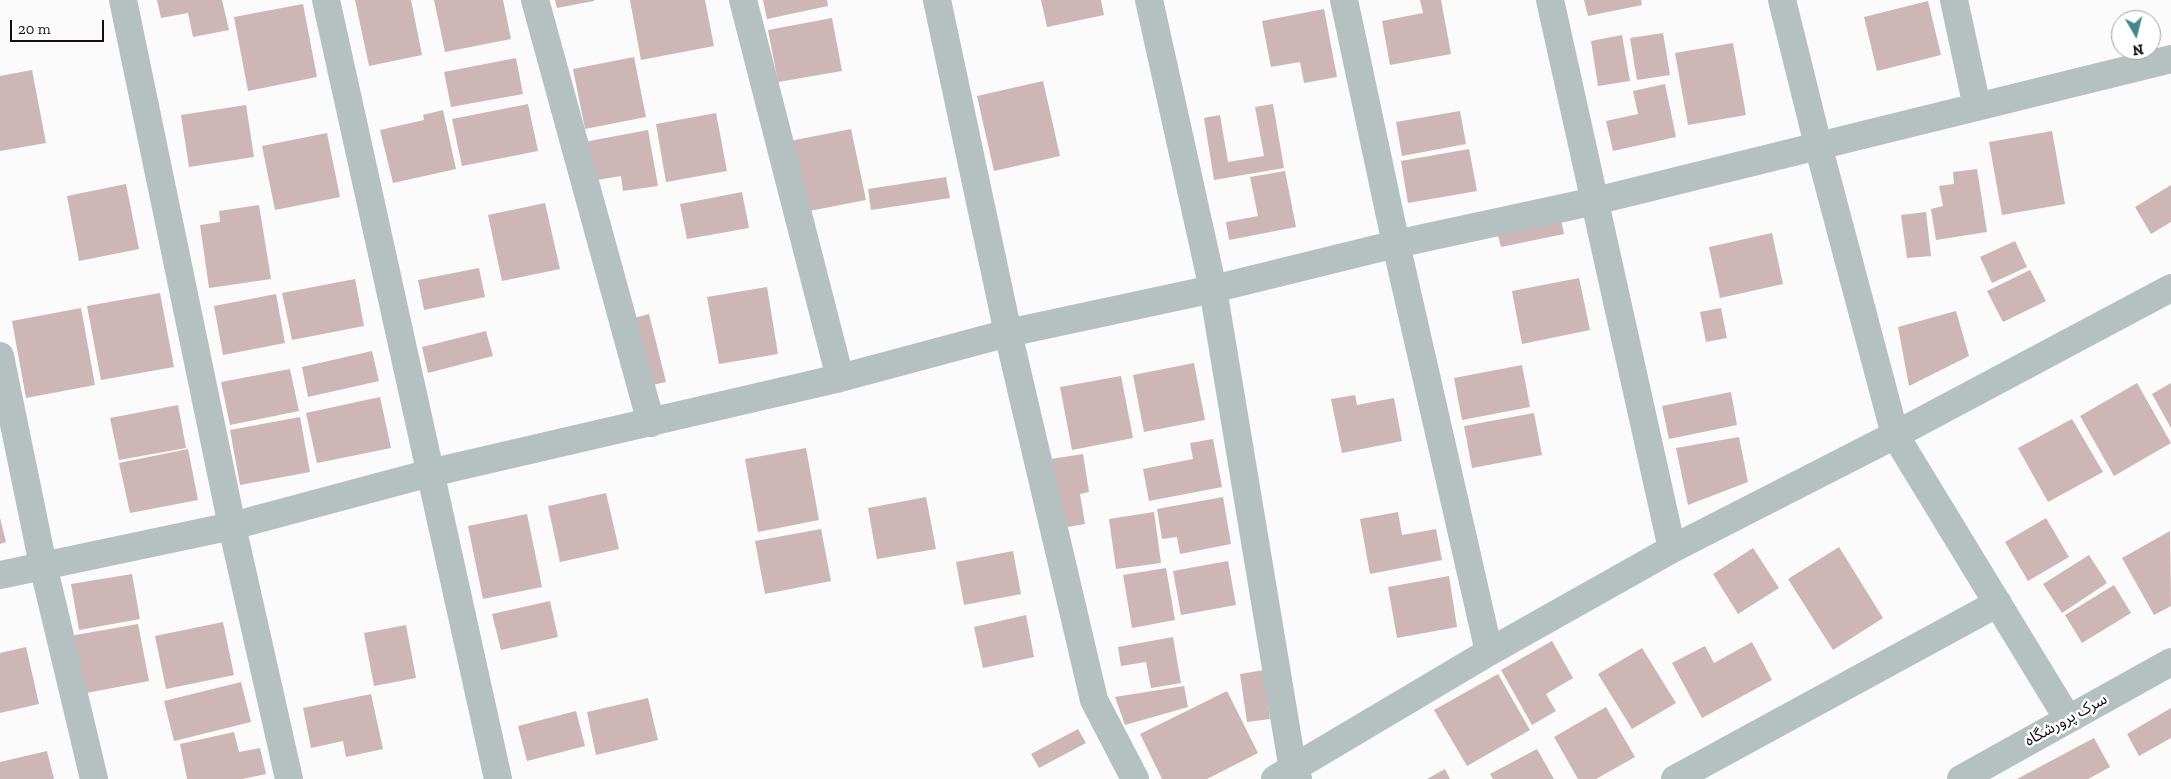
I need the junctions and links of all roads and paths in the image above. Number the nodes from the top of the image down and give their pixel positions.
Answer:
1 (123, 0) edge
2 (326, 0) edge
3 (534, 0) edge
4 (743, 0) edge
5 (937, 0) edge
6 (1149, 0) edge
7 (1344, 0) edge
8 (1550, 0) edge
9 (1782, 0) edge
10 (1954, 0) edge
11 (2171, 59) edge
12 (1977, 107) junction
13 (1818, 146) junction
14 (1595, 200) junction
15 (1396, 244) junction
16 (2171, 288) edge
17 (1213, 289) junction
18 (1008, 333) junction
19 (0, 356) edge
20 (840, 378) junction
21 (651, 423) junction
22 (1895, 435) junction
23 (430, 473) junction
24 (232, 526) junction
25 (1672, 549) junction
26 (44, 565) junction
27 (0, 575) edge
28 (1998, 603) junction
29 (1490, 652) junction
30 (2171, 662) edge
31 (2068, 719) junction
32 (1289, 776) edge
33 (94, 779) edge
34 (289, 779) edge
35 (498, 779) edge
36 (1135, 779) edge
37 (1675, 779) edge
38 (1961, 779) edge

1 - 24 street
2 - 23 street
3 - 21 street
4 - 20 street
5 - 18 street
6 - 17 street
7 - 15 street
8 - 14 street
9 - 13 street
10 - 12 street
11 - 12 street
12 - 13 street
13 - 14 street
13 - 22 street
14 - 15 street
14 - 25 street
15 - 17 street
15 - 29 street
16 - 22 street
17 - 18 street
17 - 32 street
18 - 20 street
18 - 36 street
19 - 26 street
20 - 21 street
21 - 23 street
22 - 25 street
22 - 28 street
23 - 24 street
23 - 35 street
24 - 26 street
24 - 34 street
25 - 29 street
26 - 27 street
26 - 33 street
28 - 31 street
28 - 37 street
29 - 32 street
30 - 31 street, سرک پرورشگاه
31 - 38 street, سرک پرورشگاه

